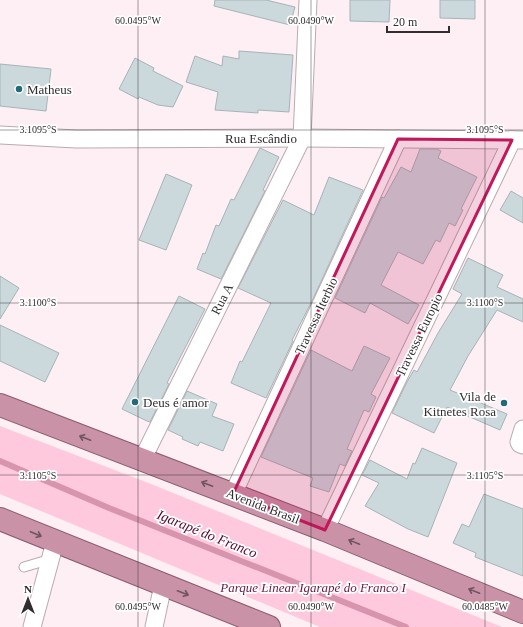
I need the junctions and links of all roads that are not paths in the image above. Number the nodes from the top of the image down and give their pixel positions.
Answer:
1 (308, 0) edge
2 (0, 135) edge
3 (302, 138) junction
4 (398, 139) junction
5 (518, 140) edge
6 (0, 405) edge
7 (142, 460) junction
8 (233, 494) junction
9 (0, 519) edge
10 (325, 530) junction
11 (53, 551) junction
12 (24, 567) dead end
13 (163, 585) junction
14 (523, 612) edge
15 (32, 627) edge
16 (154, 627) edge
17 (269, 627) edge

1 - 3 street
2 - 3 street, Rua Escândio
3 - 4 street, Rua Escândio
3 - 7 street, Rua A
4 - 5 street, Rua Escândio
4 - 8 street, Travessa Iterbio
5 - 10 street, Travessa Europio
7 -> 6 highway, Avenida Brasil
8 -> 7 highway, Avenida Brasil
8 - 10 highway, Avenida Brasil
9 -> 11 highway
14 -> 10 highway, Avenida Brasil
11 - 12 lane
11 - 13 highway
11 - 15 street
13 - 16 street
13 -> 17 highway

